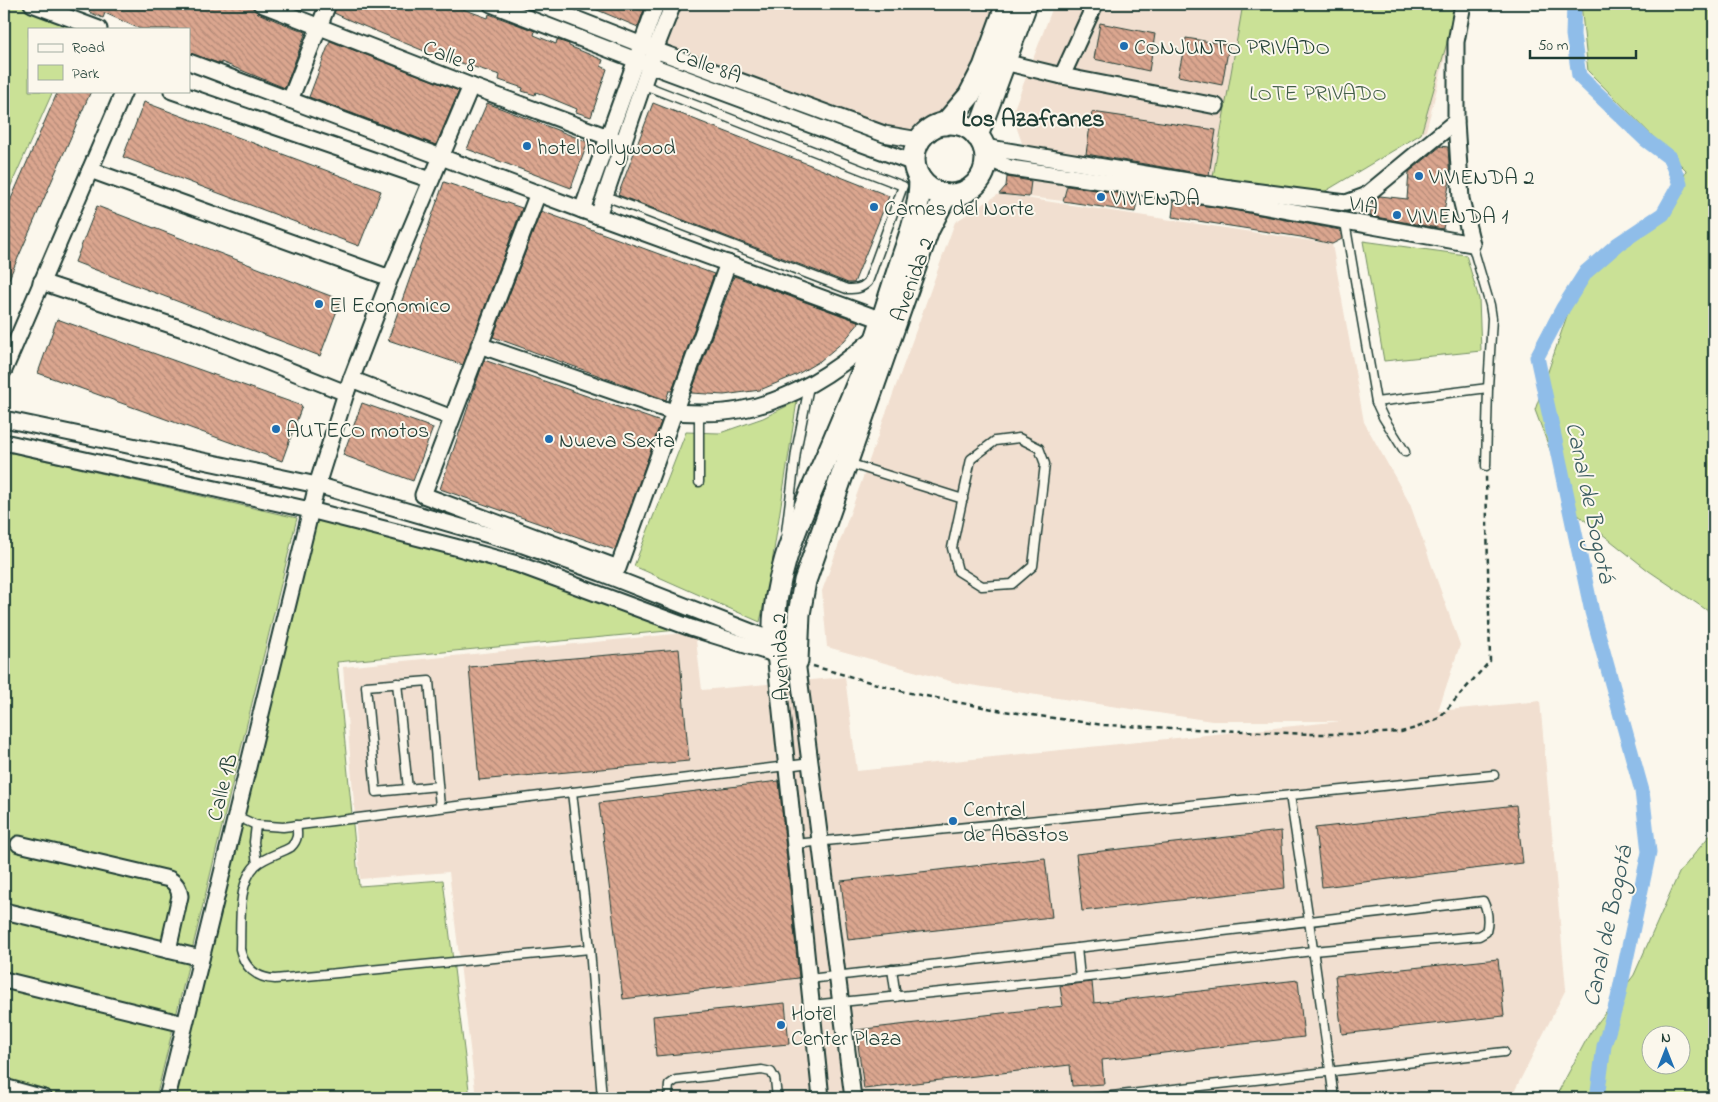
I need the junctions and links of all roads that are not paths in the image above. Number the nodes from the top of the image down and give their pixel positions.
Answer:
1 (32, 4) edge
2 (261, 4) edge
3 (328, 4) edge
4 (491, 4) edge
5 (538, 4) edge
6 (656, 4) edge
7 (673, 4) edge
8 (1007, 4) edge
9 (1026, 4) edge
10 (1095, 4) edge
11 (1463, 4) edge
12 (319, 27) junction
13 (96, 28) edge
14 (641, 44) junction
15 (655, 50) junction
16 (636, 60) junction
17 (190, 62) edge
18 (1004, 62) junction
19 (651, 66) junction
20 (1062, 76) junction
21 (644, 84) junction
22 (471, 86) junction
23 (124, 92) edge
24 (175, 92) edge
25 (290, 100) junction
26 (1216, 106) dead end
27 (1456, 121) junction
28 (945, 124) junction
29 (608, 137) junction
30 (920, 140) junction
31 (624, 143) junction
32 (982, 147) junction
33 (442, 157) junction
34 (90, 170) junction
35 (913, 175) junction
36 (431, 180) junction
37 (538, 193) junction
38 (1230, 194) junction
39 (946, 195) junction
40 (605, 196) junction
41 (582, 210) junction
42 (598, 216) junction
43 (1345, 222) junction
44 (1472, 244) junction
45 (728, 263) junction
46 (390, 278) junction
47 (41, 282) junction
48 (879, 328) junction
49 (480, 345) junction
50 (4, 370) edge
51 (349, 386) junction
52 (809, 386) junction
53 (1488, 388) junction
54 (1376, 402) junction
55 (673, 412) junction
56 (699, 413) junction
57 (452, 418) junction
58 (4, 419) edge
59 (4, 442) edge
60 (1405, 452) dead end
61 (846, 462) junction
62 (1486, 466) road end
63 (698, 482) dead end
64 (316, 485) junction
65 (963, 499) junction
66 (310, 510) junction
67 (780, 580) junction
68 (774, 647) junction
69 (797, 656) junction
70 (397, 683) junction
71 (811, 763) junction
72 (787, 766) junction
73 (1494, 775) dead end
74 (438, 786) junction
75 (408, 789) junction
76 (572, 792) junction
77 (1290, 795) junction
78 (440, 807) junction
79 (236, 816) junction
80 (256, 825) junction
81 (296, 825) junction
82 (820, 841) junction
83 (19, 844) dead end
84 (795, 844) junction
85 (257, 864) junction
86 (4, 911) edge
87 (1310, 921) junction
88 (1076, 948) junction
89 (590, 949) junction
90 (168, 950) junction
91 (1314, 951) junction
92 (201, 958) junction
93 (892, 970) junction
94 (838, 976) junction
95 (1080, 978) junction
96 (809, 979) junction
97 (4, 980) edge
98 (896, 997) junction
99 (841, 1002) junction
100 (811, 1005) junction
101 (184, 1024) junction
102 (1504, 1052) dead end
103 (1330, 1072) junction
104 (4, 1087) edge
105 (44, 1098) edge
106 (167, 1098) edge
107 (602, 1098) edge
108 (668, 1098) edge
109 (777, 1098) edge
110 (821, 1098) edge
111 (854, 1098) edge
112 (1094, 1098) edge
113 (1334, 1098) edge

1 - 13 street
2 - 12 street, Calle 8
3 - 12 street
4 - 16 street, Calle 8A
5 - 14 street, Calle 8A
6 - 14 street
7 - 15 street
8 - 28 street
9 - 18 street
10 - 20 street
11 - 27 street
12 - 22 street, Calle 8
12 - 25 street
14 - 15 street, Calle 8A
14 - 16 street
15 - 19 street
15 - 30 street, Calle 8A
16 - 19 street, Calle 8A
16 - 29 street
17 - 25 street
18 - 20 street
18 - 32 street
19 - 21 street
19 - 35 street, Calle 8A
20 - 26 street
21 - 31 street
21 - 35 lane
22 - 29 street, Calle 8
22 - 33 street, Calle 1B
23 - 34 street
24 - 36 street
25 - 33 street
27 - 38 street
27 - 44 street
28 - 30 street
28 - 32 street
29 - 31 street, Calle 8
29 - 41 street
30 - 35 street
31 - 40 street
32 - 38 street
32 - 39 street
33 - 36 street, Calle 1B
33 - 37 street
34 - 46 street
34 - 47 street
35 - 39 street
35 - 40 lane
35 - 48 street, Avenida 2
36 - 46 street, Calle 1B
37 - 41 street
37 - 49 street
38 - 43 street, VIA
39 - 61 street, Avenida 2
40 - 42 street
41 - 42 street
42 - 45 street
43 - 44 street, VIA
43 - 54 lane
44 - 53 lane
45 - 48 street
45 - 55 street
46 - 51 street, Calle 1B
47 - 50 street
47 - 51 street
48 - 52 street
48 - 67 street, Avenida 2
49 - 55 street
49 - 57 street
51 - 57 street
51 - 64 street, Calle 1B
52 - 56 street
52 - 67 lane
53 - 54 lane
53 - 62 lane
54 - 60 lane
55 - 56 street
55 - 57 street
56 - 63 lane
58 - 64 street
59 - 66 street
61 - 65 lane
61 - 69 street, Avenida 2
64 - 66 street, Calle 1B
64 - 68 street
65 - 65 lane
66 - 68 street
66 - 79 street, Calle 1B
67 - 68 street, Avenida 2
68 - 69 street
68 - 72 street, Avenida 2
69 - 71 street, Avenida 2
70 - 74 lane
70 - 75 lane
70 - 75 lane
71 - 72 lane
71 - 82 street, Avenida 2
72 - 76 lane
72 - 84 street, Avenida 2
73 - 77 lane
74 - 75 lane
74 - 78 lane
76 - 78 lane
76 - 89 lane
77 - 82 lane
77 - 87 lane
78 - 81 lane
79 - 80 lane
79 - 92 street, Calle 1B
80 - 81 lane
80 - 85 lane
81 - 85 lane
82 - 84 lane
82 - 94 street, Avenida 2
83 - 90 street
84 - 96 street, Avenida 2
85 - 89 lane
86 - 90 street
87 - 88 lane
87 - 91 lane
87 - 91 lane
88 - 93 lane
88 - 95 lane
89 - 107 lane
90 - 92 street
91 - 95 lane
91 - 103 lane
92 - 101 street, Calle 1B
93 - 94 lane
93 - 98 lane
94 - 96 lane
94 - 99 street, Avenida 2
95 - 98 lane
96 - 100 street, Avenida 2
97 - 101 street
98 - 99 lane
99 - 100 lane
99 - 111 street, Avenida 2
100 - 110 street, Avenida 2
101 - 106 street, Calle 1B
102 - 103 lane
103 - 112 lane
103 - 113 lane
104 - 105 street
108 - 109 lane

